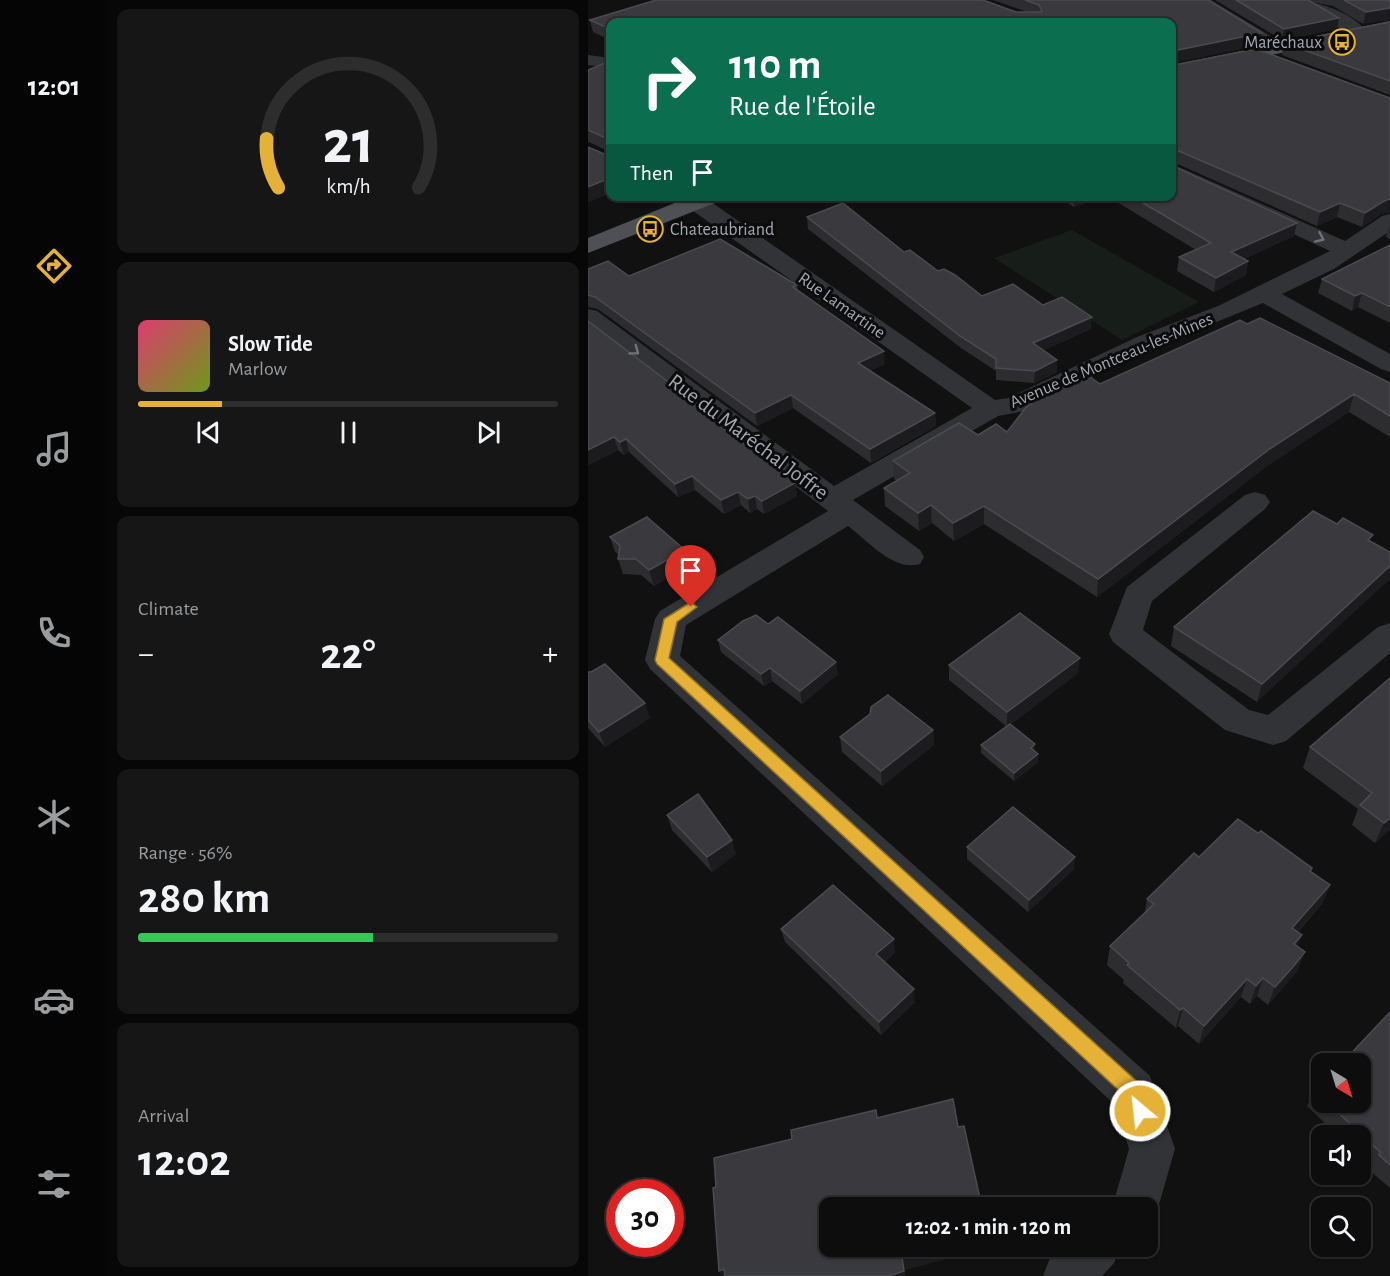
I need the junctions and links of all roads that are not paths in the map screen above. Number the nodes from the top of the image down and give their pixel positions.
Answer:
1 (1200, 0) edge
2 (1298, 0) edge
3 (1390, 26) edge
4 (1359, 32) junction
5 (1281, 48) junction
6 (1256, 53) junction
7 (588, 60) edge
8 (606, 62) edge
9 (1287, 66) edge
10 (1176, 69) edge
11 (1176, 172) edge
12 (691, 201) edge
13 (699, 201) edge
14 (1390, 221) edge
15 (588, 246) edge
16 (1346, 250) junction
17 (1262, 293) junction
18 (588, 316) edge
19 (1390, 364) edge
20 (990, 409) junction
21 (1255, 502) dead end
22 (841, 506) junction
23 (909, 557) dead end
24 (1390, 635) edge
25 (1139, 1197) edge
26 (1086, 1257) edge
27 (1068, 1276) edge

1 - 5 street
2 - 4 street
3 - 4 main road
4 - 5 main road
5 - 6 main road
6 - 9 street
6 - 10 main road
7 - 8 street
11 -> 16 street
12 - 15 main road
13 - 20 street, Rue Lamartine
14 - 16 street, Avenue de Montceau-les-Mines
16 - 17 street, Avenue de Montceau-les-Mines
17 - 19 street
17 - 20 street, Avenue de Montceau-les-Mines
18 -> 22 street, Rue du Maréchal Joffre
20 - 22 street, Avenue de Montceau-les-Mines
21 - 24 street
22 - 23 street, Rue du Maréchal Joffre
22 - 25 street, Avenue de Montceau-les-Mines
26 - 27 street

